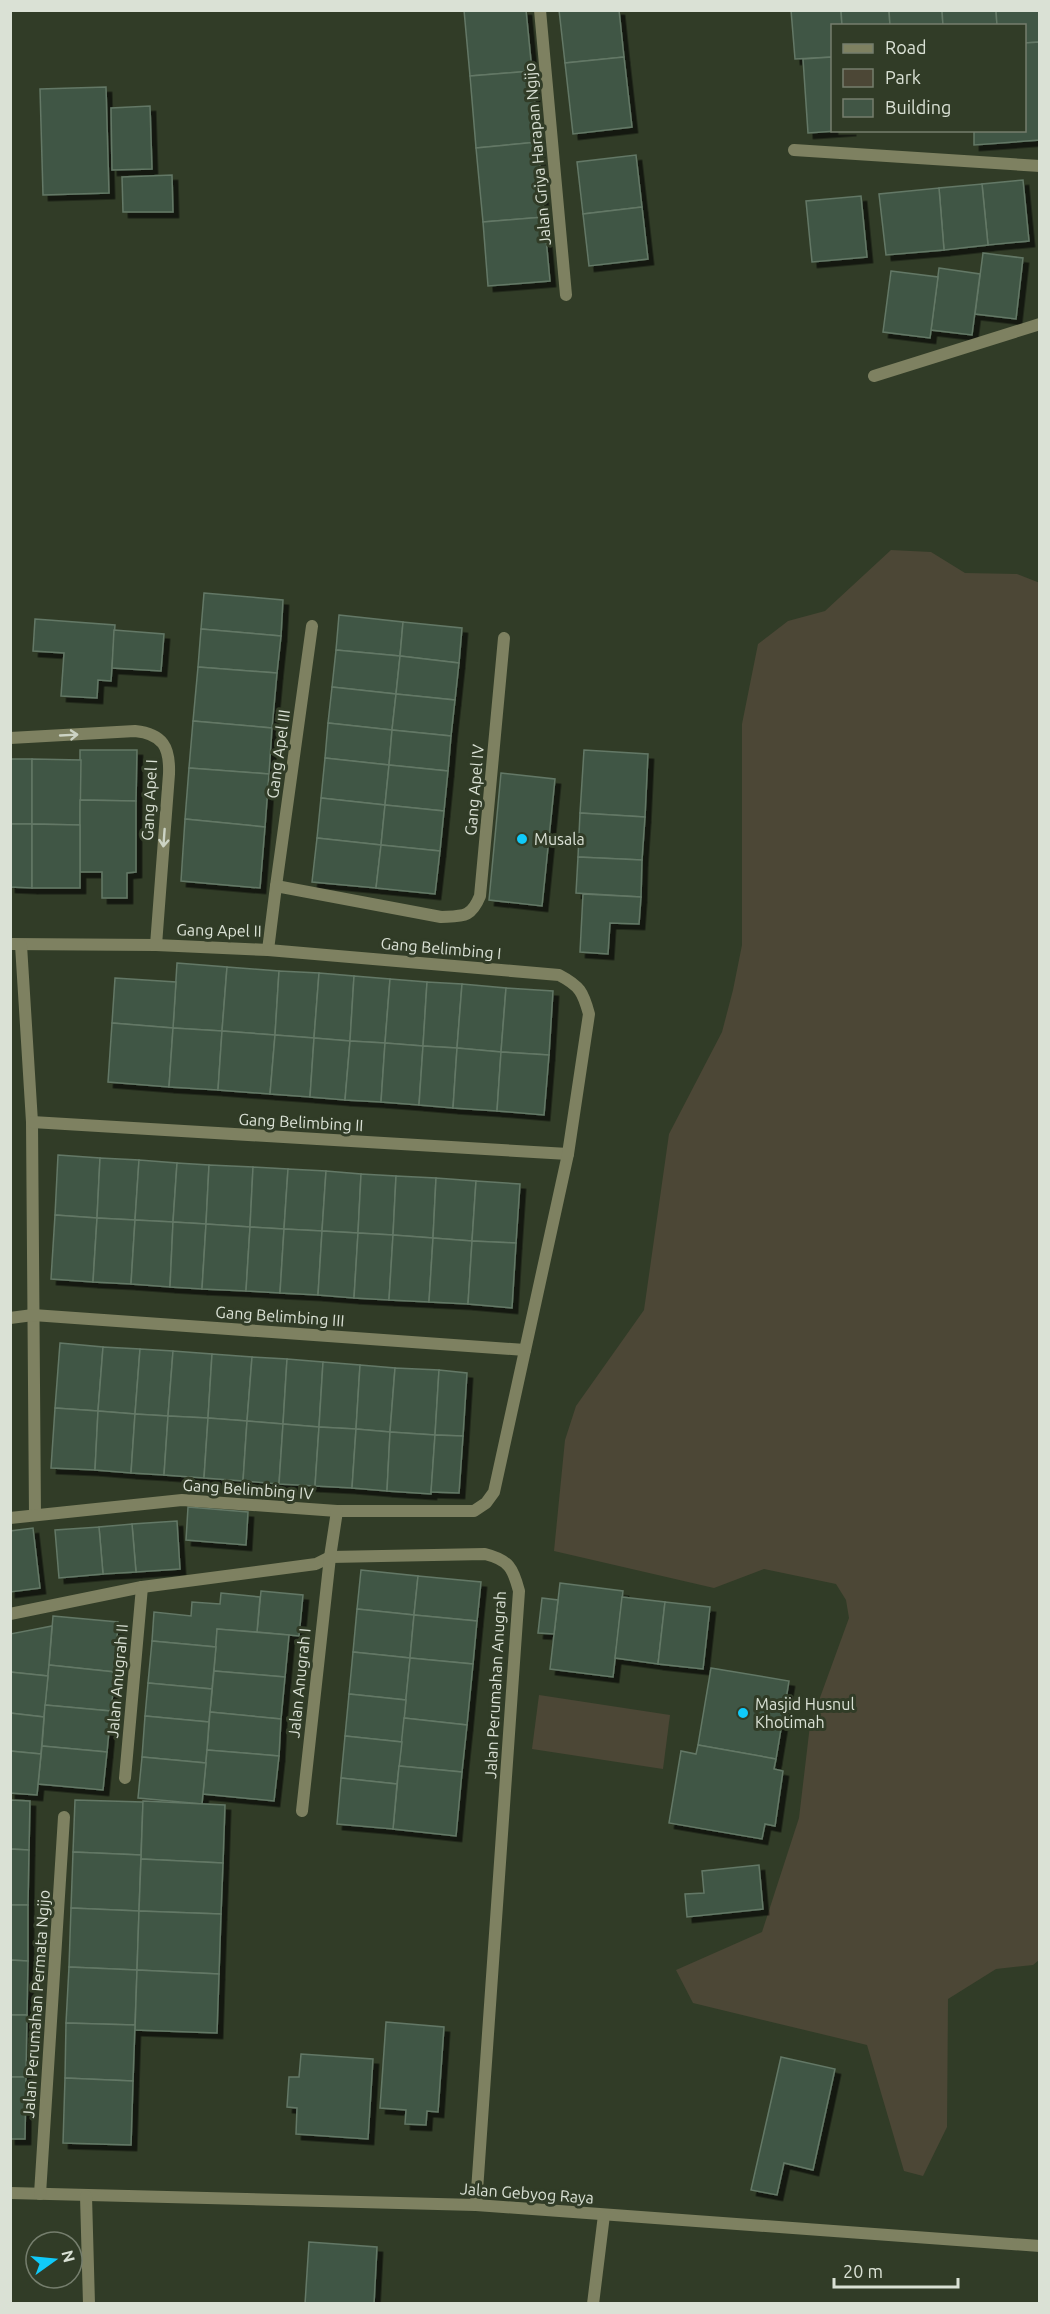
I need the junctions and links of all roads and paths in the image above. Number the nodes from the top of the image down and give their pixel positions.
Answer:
1 (540, 10) edge
2 (794, 150) dead end
3 (1040, 166) edge
4 (566, 296) dead end
5 (1040, 324) edge
6 (874, 376) dead end
7 (312, 626) dead end
8 (504, 638) dead end
9 (10, 738) edge
10 (276, 886) junction
11 (16, 944) edge
12 (156, 945) junction
13 (268, 950) junction
14 (589, 1014) joint
15 (32, 1122) junction
16 (568, 1154) junction
17 (33, 1315) junction
18 (10, 1318) edge
19 (525, 1350) junction
20 (337, 1511) junction
21 (35, 1515) junction
22 (10, 1518) edge
23 (330, 1557) junction
24 (142, 1587) junction
25 (11, 1614) edge
26 (124, 1778) dead end
27 (302, 1811) dead end
28 (64, 1817) dead end
29 (10, 2193) edge
30 (40, 2194) junction
31 (86, 2196) junction
32 (476, 2205) junction
33 (604, 2215) junction
34 (1040, 2246) edge
35 (89, 2304) edge
36 (593, 2304) edge

1 - 4 street, Jalan Griya Harapan Ngijo
2 - 3 street
5 - 6 street
7 - 10 street, Gang Apel III
8 - 10 street, Gang Apel IV
9 -> 12 street, Gang Apel I
10 - 13 street, Gang Apel II
11 - 12 street, Gang Apel II
11 - 15 street
12 - 13 street, Gang Apel II
13 - 14 street, Gang Belimbing I
14 - 16 street, Gang Belimbing IV
15 - 16 street, Gang Belimbing II
15 - 17 street
16 - 19 street, Gang Belimbing IV
17 - 18 street, Gang Belimbing III
17 - 19 street, Gang Belimbing III
17 - 21 street
19 - 20 street, Gang Belimbing IV
20 - 21 street, Gang Belimbing IV
20 - 23 street, Jalan Anugrah I
21 - 22 street, Gang Belimbing IV
23 - 24 street, Jalan Perumahan Anugrah
23 - 27 street, Jalan Anugrah I
23 - 32 street, Jalan Perumahan Anugrah
24 - 25 street, Jalan Perumahan Anugrah
24 - 26 street, Jalan Anugrah II
28 - 30 street, Jalan Perumahan Permata Ngijo
29 - 30 street, Jalan Gebyog Raya
30 - 31 street, Jalan Gebyog Raya
31 - 32 street, Jalan Gebyog Raya
31 - 35 street
32 - 33 street, Jalan Gebyog Raya
33 - 34 street, Jalan Gebyog Raya
33 - 36 street

